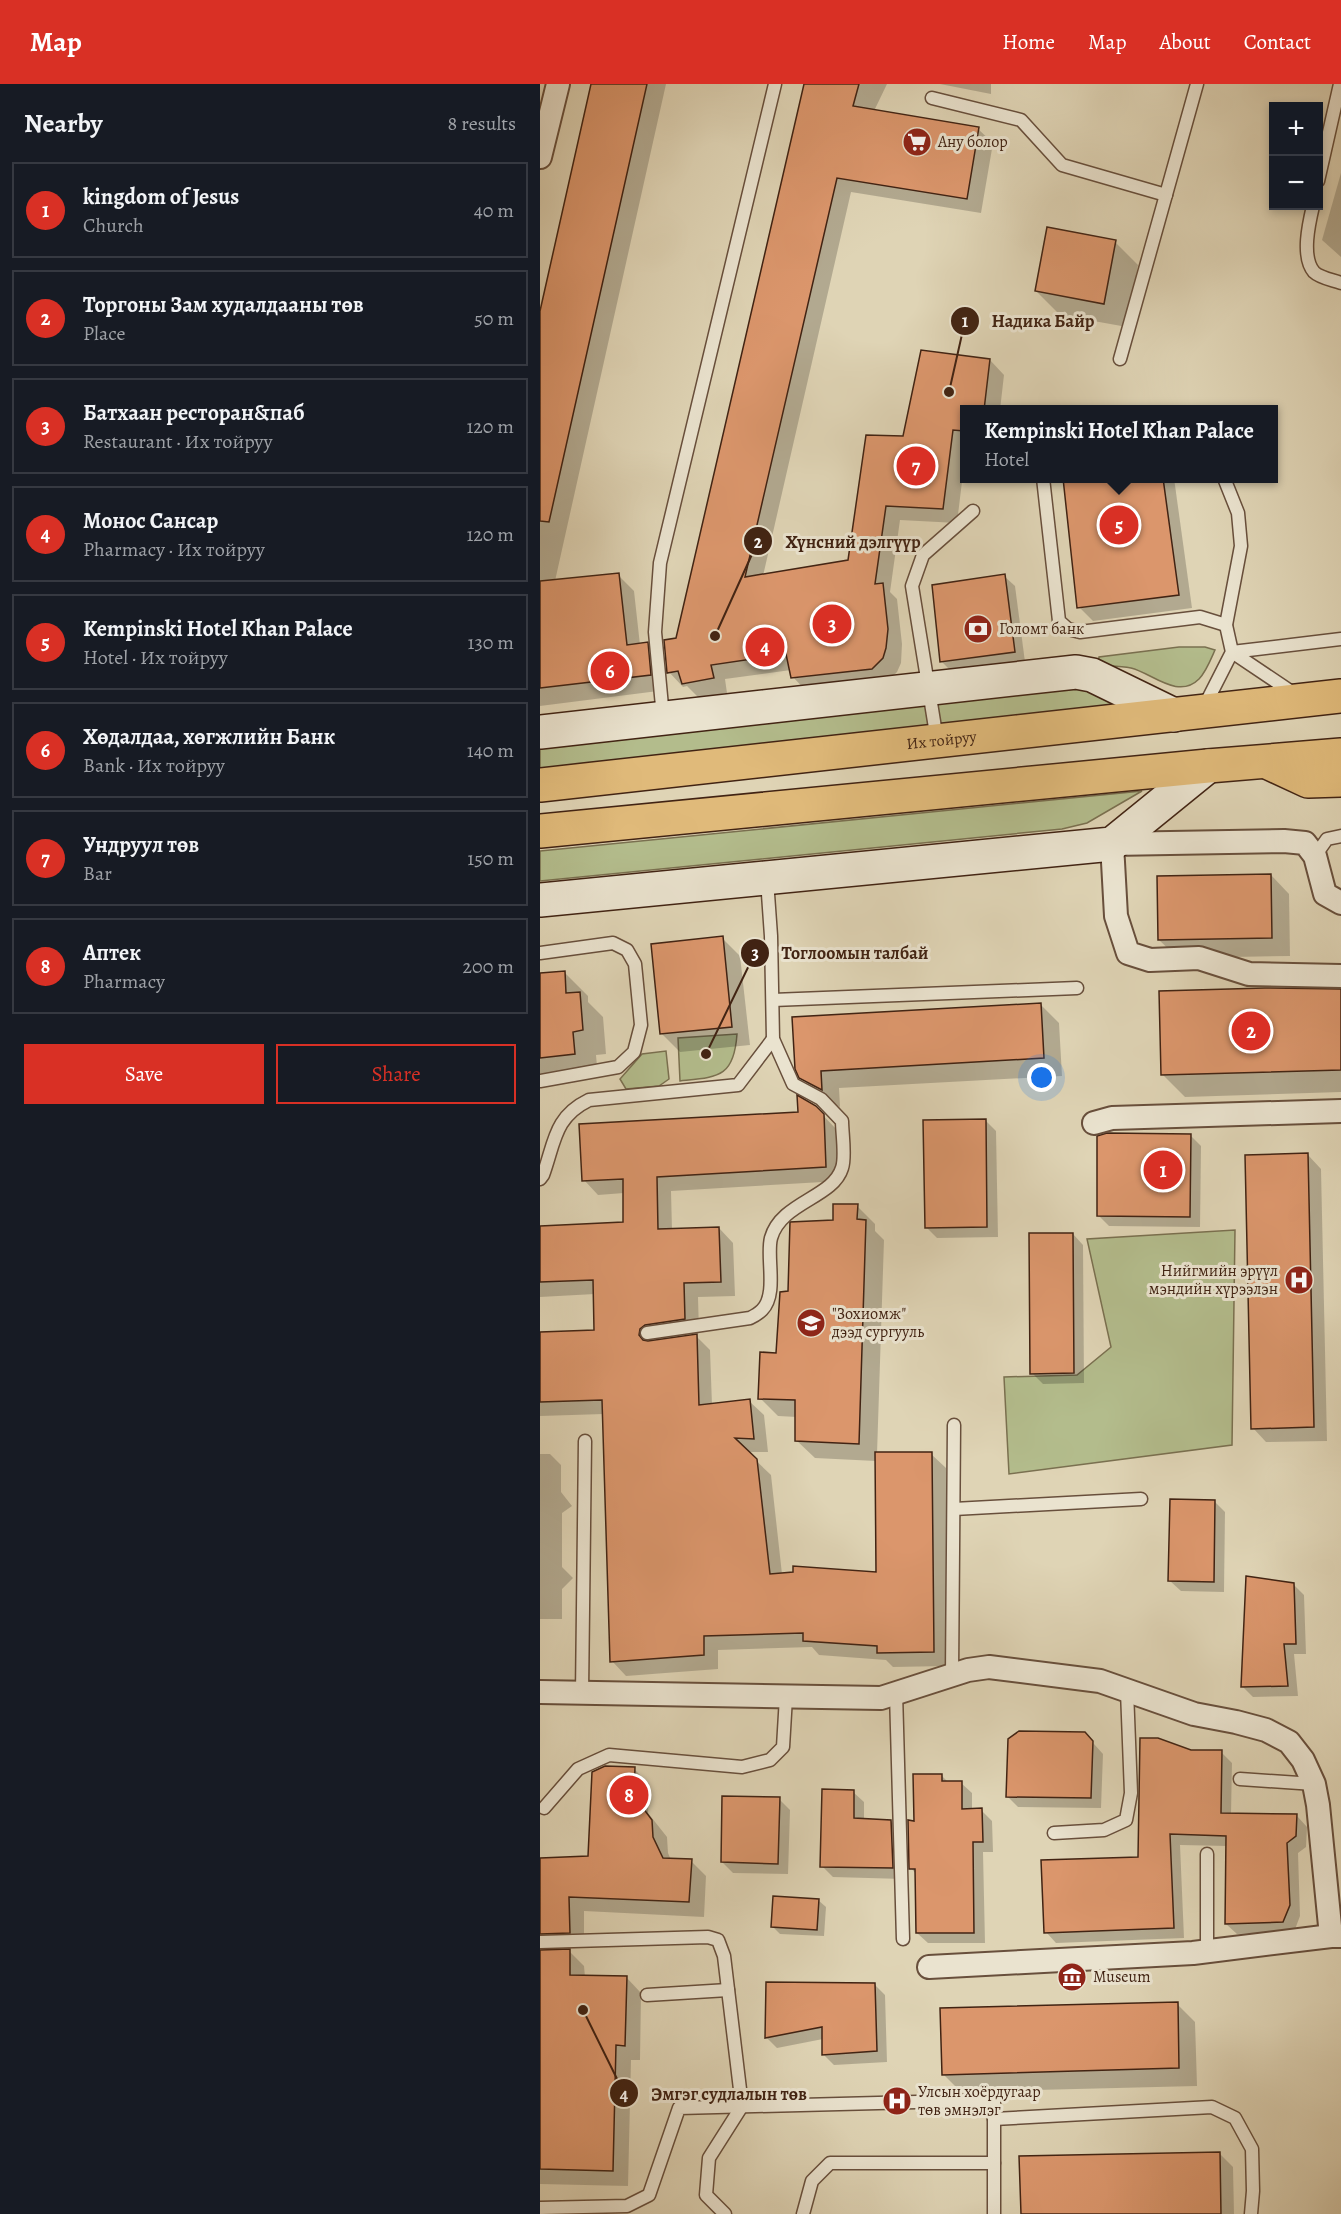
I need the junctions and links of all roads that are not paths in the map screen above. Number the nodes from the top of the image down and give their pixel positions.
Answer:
1 (558, 84) edge
2 (775, 84) edge
3 (1197, 84) edge
4 (1340, 84) edge
5 (932, 98) dead end
6 (540, 157) edge
7 (1323, 160) edge
8 (1166, 195) junction
9 (1312, 210) edge
10 (1341, 283) edge
11 (1120, 359) dead end
12 (1044, 483) edge
13 (1226, 483) edge
14 (973, 512) dead end
15 (1226, 625) junction
16 (1341, 639) edge
17 (1232, 652) junction
18 (930, 688) junction
19 (1341, 696) edge
20 (1304, 700) junction
21 (1187, 713) junction
22 (663, 718) junction
23 (540, 732) edge
24 (937, 741) junction
25 (1341, 755) edge
26 (1267, 762) junction
27 (1208, 766) junction
28 (1341, 780) edge
29 (540, 785) edge
30 (540, 831) edge
31 (1341, 836) edge
32 (1112, 844) junction
33 (1315, 856) junction
34 (766, 879) junction
35 (540, 900) edge
36 (1341, 903) edge
37 (540, 953) edge
38 (1341, 976) edge
39 (1077, 988) dead end
40 (772, 1000) junction
41 (773, 1039) junction
42 (540, 1080) edge
43 (1341, 1111) edge
44 (1094, 1123) dead end
45 (540, 1179) edge
46 (647, 1333) dead end
47 (954, 1425) dead end
48 (585, 1441) dead end
49 (1141, 1499) dead end
50 (954, 1509) junction
51 (952, 1675) junction
52 (1127, 1691) junction
53 (540, 1692) edge
54 (896, 1693) junction
55 (582, 1694) junction
56 (786, 1697) junction
57 (1240, 1779) dead end
58 (1314, 1784) junction
59 (544, 1808) dead end
60 (1054, 1833) dead end
61 (1207, 1854) dead end
62 (1336, 1936) edge
63 (903, 1939) dead end
64 (540, 1942) edge
65 (1207, 1951) junction
66 (929, 1967) dead end
67 (728, 1990) junction
68 (647, 1995) dead end
69 (742, 2106) junction
70 (994, 2119) junction
71 (994, 2163) junction
72 (540, 2208) edge
73 (725, 2214) edge
74 (803, 2214) edge
75 (994, 2214) edge
76 (1251, 2214) edge

1 - 6 street
2 - 22 lane
3 - 8 lane
4 - 7 lane
5 - 8 lane
8 - 11 lane
9 - 10 lane
12 - 15 lane
13 - 15 lane
14 - 18 lane
15 - 17 lane
16 - 17 lane
17 - 20 lane
17 - 21 lane
18 - 21 street
18 - 22 street
18 - 24 lane
19 - 20 main road, Их тойруу
20 - 21 main road, Их тойруу
21 - 24 main road, Их тойруу
22 - 23 street
24 - 29 main road, Их тойруу
25 - 26 main road
26 - 27 main road
26 - 28 main road
27 - 30 main road
27 - 32 street
31 - 33 lane
32 - 33 street
32 - 34 street
32 - 38 street
33 - 36 street
34 - 35 street
34 - 40 lane
37 - 42 lane
39 - 40 lane
40 - 41 lane
41 - 45 lane
41 - 46 lane
43 - 44 street
47 - 50 lane
48 - 55 lane
49 - 50 lane
50 - 51 lane
51 - 52 street
51 - 54 street
52 - 58 street
52 - 60 lane
53 - 55 street
54 - 56 street
54 - 63 lane
55 - 56 street
56 - 59 lane
57 - 58 lane
58 - 62 street
61 - 65 lane
62 - 65 street
64 - 67 lane
65 - 66 street
67 - 68 lane
67 - 69 lane
69 - 70 lane
69 - 72 lane
69 - 73 lane
70 - 71 lane
70 - 76 lane
71 - 74 lane
71 - 75 lane

